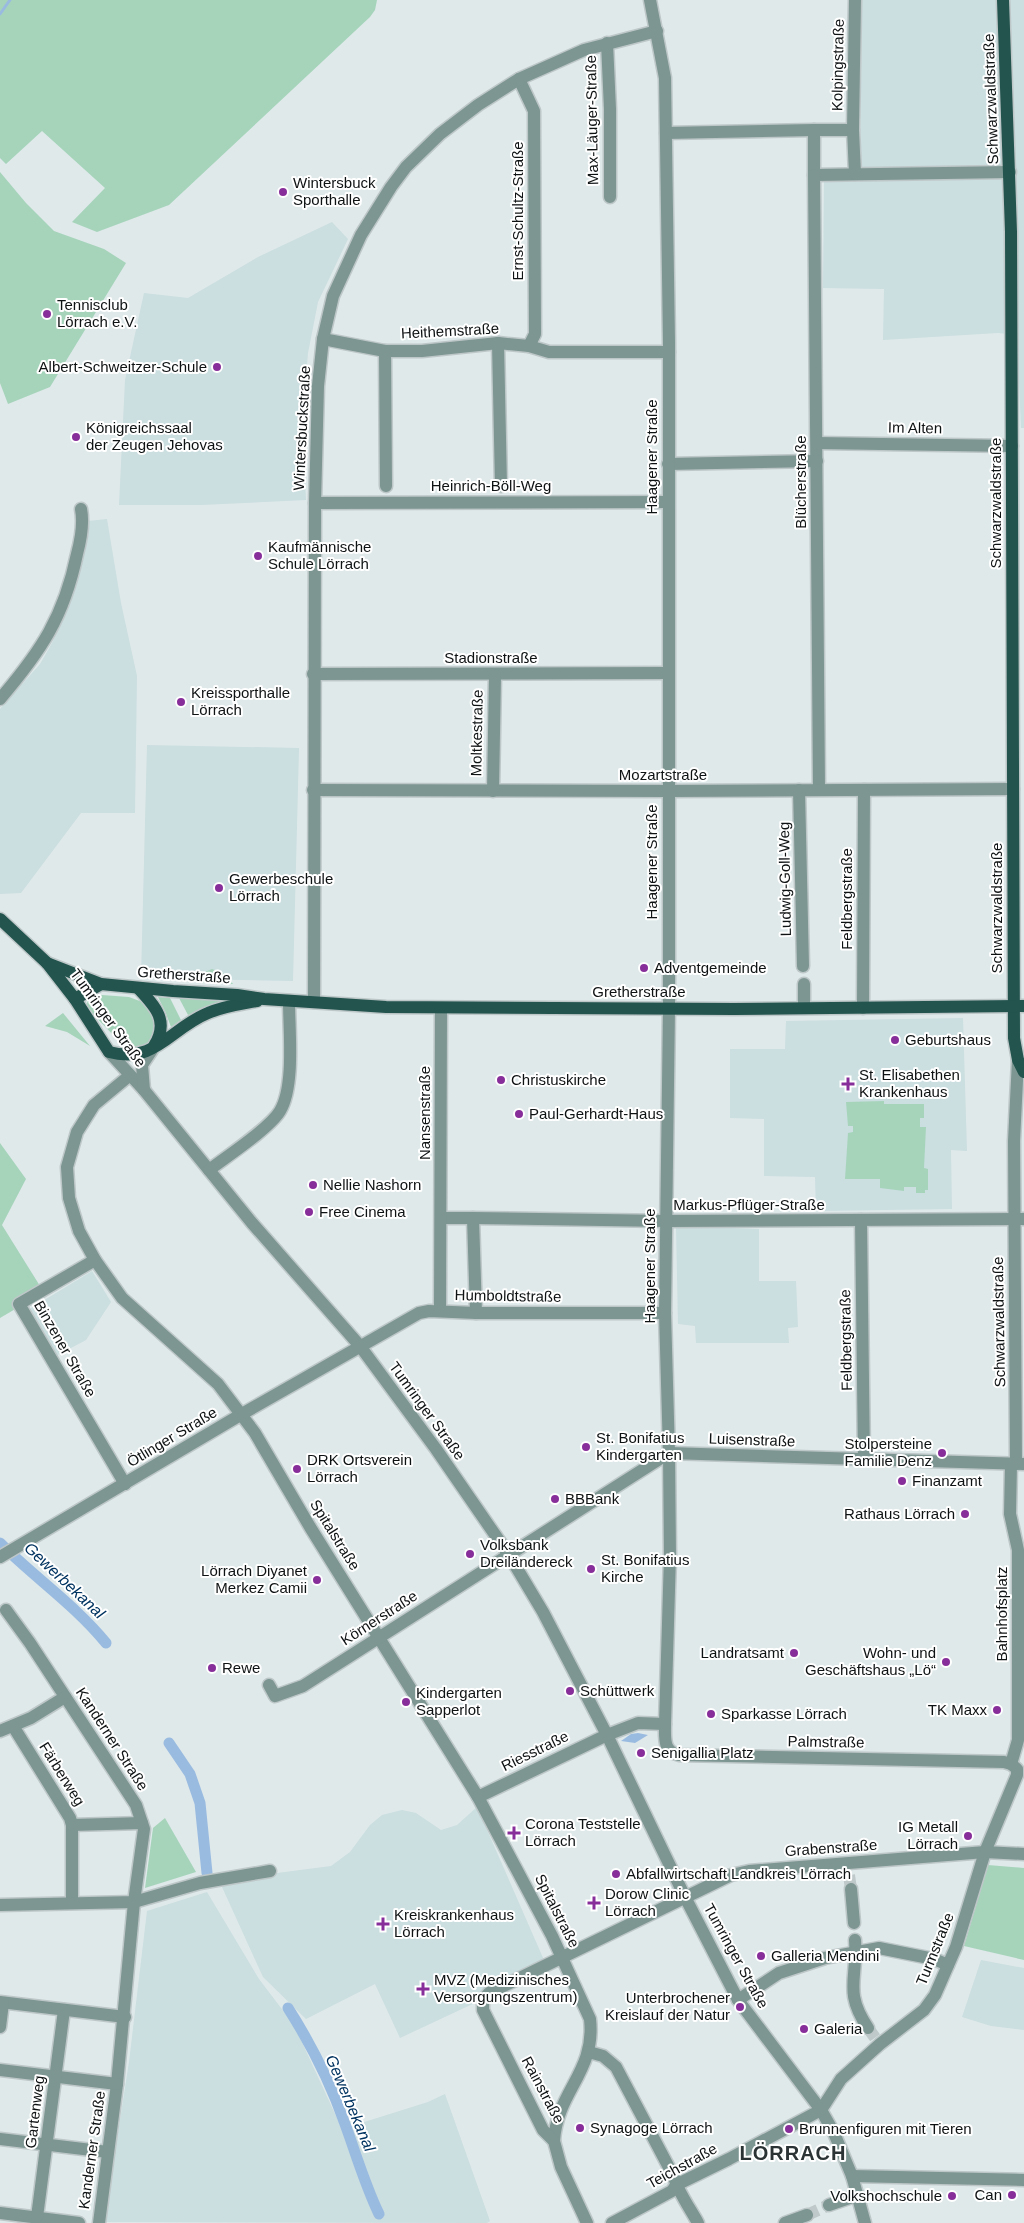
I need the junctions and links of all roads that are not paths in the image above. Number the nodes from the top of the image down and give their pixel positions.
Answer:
1 (650, 0) edge
2 (855, 0) edge
3 (1003, 0) edge
4 (657, 31) junction
5 (607, 43) junction
6 (519, 79) junction
7 (814, 130) junction
8 (853, 130) junction
9 (666, 133) junction
10 (1010, 172) junction
11 (855, 174) junction
12 (814, 175) junction
13 (610, 197) dead end
14 (323, 339) junction
15 (498, 343) junction
16 (529, 346) junction
17 (385, 351) junction
18 (669, 352) junction
19 (817, 443) junction
20 (1012, 446) junction
21 (817, 461) junction
22 (668, 464) junction
23 (386, 486) dead end
24 (501, 486) dead end
25 (668, 502) junction
26 (315, 503) junction
27 (80, 509) dead end
28 (668, 673) junction
29 (313, 674) junction
30 (495, 675) junction
31 (0, 699) edge
32 (1013, 789) junction
33 (313, 790) junction
34 (799, 790) junction
35 (819, 790) junction
36 (864, 790) junction
37 (492, 792) junction
38 (668, 792) junction
39 (0, 919) edge
40 (47, 964) junction
41 (803, 966) dead end
42 (101, 984) junction
43 (804, 984) dead end
44 (138, 988) junction
45 (264, 999) junction
46 (75, 1000) junction
47 (289, 1001) junction
48 (314, 1002) junction
49 (1019, 1006) edge
50 (441, 1008) junction
51 (669, 1008) junction
52 (804, 1008) junction
53 (863, 1008) junction
54 (152, 1050) junction
55 (109, 1052) junction
56 (1018, 1060) junction
57 (1024, 1072) edge
58 (130, 1076) junction
59 (144, 1090) junction
60 (209, 1170) junction
61 (441, 1218) junction
62 (473, 1218) junction
63 (1019, 1219) edge
64 (861, 1220) junction
65 (666, 1222) junction
66 (95, 1260) junction
67 (440, 1311) junction
68 (476, 1313) junction
69 (665, 1313) junction
70 (360, 1346) junction
71 (242, 1414) junction
72 (670, 1453) junction
73 (864, 1460) junction
74 (1017, 1464) edge
75 (125, 1484) junction
76 (6, 1553) edge
77 (509, 1555) junction
78 (6, 1610) dead end
79 (379, 1637) junction
80 (1021, 1663) edge
81 (269, 1684) dead end
82 (65, 1697) junction
83 (665, 1724) junction
84 (13, 1726) junction
85 (0, 1731) edge
86 (607, 1735) junction
87 (1011, 1764) junction
88 (1021, 1774) edge
89 (478, 1797) junction
90 (142, 1823) junction
91 (72, 1825) junction
92 (986, 1852) junction
93 (1024, 1854) edge
94 (270, 1871) dead end
95 (850, 1889) tunnel mouth
96 (685, 1898) junction
97 (72, 1902) junction
98 (134, 1902) junction
99 (0, 1905) edge
100 (854, 1923) dead end
101 (856, 1946) junction
102 (562, 1956) junction
103 (948, 1965) junction
104 (483, 2000) joint
105 (738, 2000) junction
106 (1, 2002) edge
107 (64, 2010) junction
108 (125, 2017) junction
109 (0, 2027) edge
110 (868, 2028) tunnel mouth
111 (589, 2052) junction
112 (0, 2070) edge
113 (55, 2078) junction
114 (117, 2084) junction
115 (821, 2110) junction
116 (0, 2139) edge
117 (554, 2141) junction
118 (47, 2144) junction
119 (108, 2152) junction
120 (852, 2176) junction
121 (1024, 2180) edge
122 (676, 2185) junction
123 (858, 2195) junction
124 (829, 2205) tunnel mouth
125 (0, 2213) edge
126 (806, 2215) tunnel mouth
127 (37, 2218) junction
128 (79, 2223) edge
129 (99, 2223) edge
130 (587, 2223) edge
131 (612, 2223) edge
132 (698, 2223) edge
133 (785, 2223) edge
134 (865, 2223) edge

1 - 4 street, Haagener Straße
2 - 8 street, Kolpingstraße
3 - 10 main road, Schwarzwaldstraße
4 - 5 street, Wintersbuckstraße
4 - 9 street, Haagener Straße
5 - 6 street, Wintersbuckstraße
5 - 13 street, Max-Läuger-Straße
6 - 14 street, Wintersbuckstraße
6 - 16 street, Ernst-Schultz-Straße
7 - 8 street
7 - 9 street
7 - 12 street, Blücherstraße
8 - 11 street, Kolpingstraße
9 - 18 street, Haagener Straße
10 - 11 street
10 - 20 main road, Schwarzwaldstraße
11 - 12 street
12 - 19 street, Blücherstraße
14 - 17 street, Heithemstraße
14 - 26 street, Wintersbuckstraße
15 - 16 street, Heithemstraße
15 - 17 street, Heithemstraße
15 - 24 street
16 - 18 street, Heithemstraße
17 - 23 street
18 - 22 street, Haagener Straße
19 - 20 street, Im Alten
19 - 21 street, Blücherstraße
20 - 32 main road, Schwarzwaldstraße
21 - 22 street
21 - 35 street, Blücherstraße
22 - 25 street, Haagener Straße
25 - 26 street, Heinrich-Böll-Weg
25 - 28 street, Haagener Straße
26 - 29 street, Wintersbuckstraße
27 - 31 street
28 - 30 street, Stadionstraße
28 - 38 street, Haagener Straße
29 - 30 street, Stadionstraße
29 - 33 street, Wintersbuckstraße
30 - 37 street, Moltkestraße
32 - 36 street, Mozartstraße
32 - 49 main road, Schwarzwaldstraße
33 - 37 street, Mozartstraße
33 - 48 street, Wintersbuckstraße
34 - 35 street, Mozartstraße
34 - 38 street, Mozartstraße
34 - 41 street, Ludwig-Goll-Weg
35 - 36 street, Mozartstraße
36 - 53 street, Feldbergstraße
37 - 38 street, Mozartstraße
38 - 51 street, Haagener Straße
39 - 40 main road, Tumringer Straße
40 - 42 main road, Tumringer Straße
40 - 46 main road, Tumringer Straße
42 - 44 main road, Gretherstraße
42 - 46 main road
43 - 52 street
44 - 45 main road, Gretherstraße
44 - 54 main road
45 - 47 main road, Gretherstraße
45 - 54 main road, Gretherstraße
46 - 55 main road, Tumringer Straße
47 - 48 main road, Gretherstraße
47 - 60 street
48 - 50 main road, Gretherstraße
49 - 53 main road, Gretherstraße
49 - 56 main road, Schwarzwaldstraße
50 - 51 main road, Gretherstraße
50 - 61 street, Nansenstraße
51 - 52 main road, Gretherstraße
51 - 65 street, Haagener Straße
52 - 53 main road, Gretherstraße
54 - 55 main road, Gretherstraße
54 - 59 street, Tumringer Straße
55 - 58 street, Tumringer Straße
56 - 57 main road, Schwarzwaldstraße
56 - 63 street, Schwarzwaldstraße
58 - 59 street, Tumringer Straße
58 - 66 street, Spitalstraße
59 - 60 street, Tumringer Straße
60 - 70 street, Tumringer Straße
61 - 62 street
61 - 67 street, Nansenstraße
62 - 65 street, Markus-Pflüger-Straße
62 - 68 street
63 - 64 street, Markus-Pflüger-Straße
63 - 74 street, Schwarzwaldstraße
64 - 65 street, Markus-Pflüger-Straße
64 - 73 street, Feldbergstraße
65 - 69 street, Haagener Straße
66 - 71 street, Spitalstraße
66 - 75 street, Binzener Straße
67 - 68 street, Humboldtstraße
67 - 70 street, Humboldtstraße
68 - 69 street, Humboldtstraße
69 - 72 street, Haagener Straße
70 - 71 street, Ötlinger Straße
70 - 77 street, Tumringer Straße
71 - 75 street, Ötlinger Straße
71 - 79 street, Spitalstraße
72 - 73 street, Luisenstraße
72 - 77 street
72 - 83 street, Haagener Straße
73 - 74 street, Luisenstraße
74 - 80 street, Bahnhofsplatz
75 - 76 street, Ötlinger Straße
77 - 79 street, Körnerstraße
77 - 86 street, Tumringer Straße
78 - 82 street, Kanderner Straße
79 - 81 street, Körnerstraße
79 - 89 street, Spitalstraße
80 - 87 street, Bahnhofsplatz
82 - 84 street
82 - 90 street, Kanderner Straße
83 - 86 street
83 - 87 street, Palmstraße
84 - 85 street
84 - 91 street, Färberweg
86 - 89 street, Riesstraße
86 - 96 street, Tumringer Straße
87 - 88 street, Turmstraße
88 - 92 street, Turmstraße
89 - 102 street, Spitalstraße
90 - 91 street
90 - 98 street, Kanderner Straße
91 - 97 street, Färberweg
92 - 93 street, Grabenstraße
92 - 96 street, Grabenstraße
92 - 103 street, Turmstraße
94 - 98 street
95 - 100 street
96 - 102 street, Grabenstraße
96 - 105 street, Tumringer Straße
97 - 98 street
97 - 99 street
98 - 108 street, Kanderner Straße
101 - 103 street
101 - 105 street
101 - 110 street
102 - 104 street, Grabenstraße
102 - 111 street, Spitalstraße
103 - 115 street, Turmstraße
104 - 117 street, Rainstraße
105 - 115 street, Tumringer Straße
106 - 107 street
106 - 109 street
107 - 108 street
107 - 113 street, Gartenweg
108 - 114 street, Kanderner Straße
111 - 117 street, Spitalstraße
111 - 122 street
112 - 113 street
113 - 114 street
113 - 118 street, Gartenweg
114 - 119 street, Kanderner Straße
115 - 120 street, Tumringer Straße
115 - 122 street, Teichstraße
116 - 118 street
117 - 130 street, Rainstraße
118 - 119 street
118 - 127 street, Gartenweg
119 - 129 street, Kanderner Straße
120 - 121 street
120 - 123 street, Tumringer Straße
122 - 131 street, Teichstraße
122 - 132 street
123 - 124 street
123 - 134 street, Tumringer Straße
125 - 127 street
126 - 133 street
127 - 128 street

